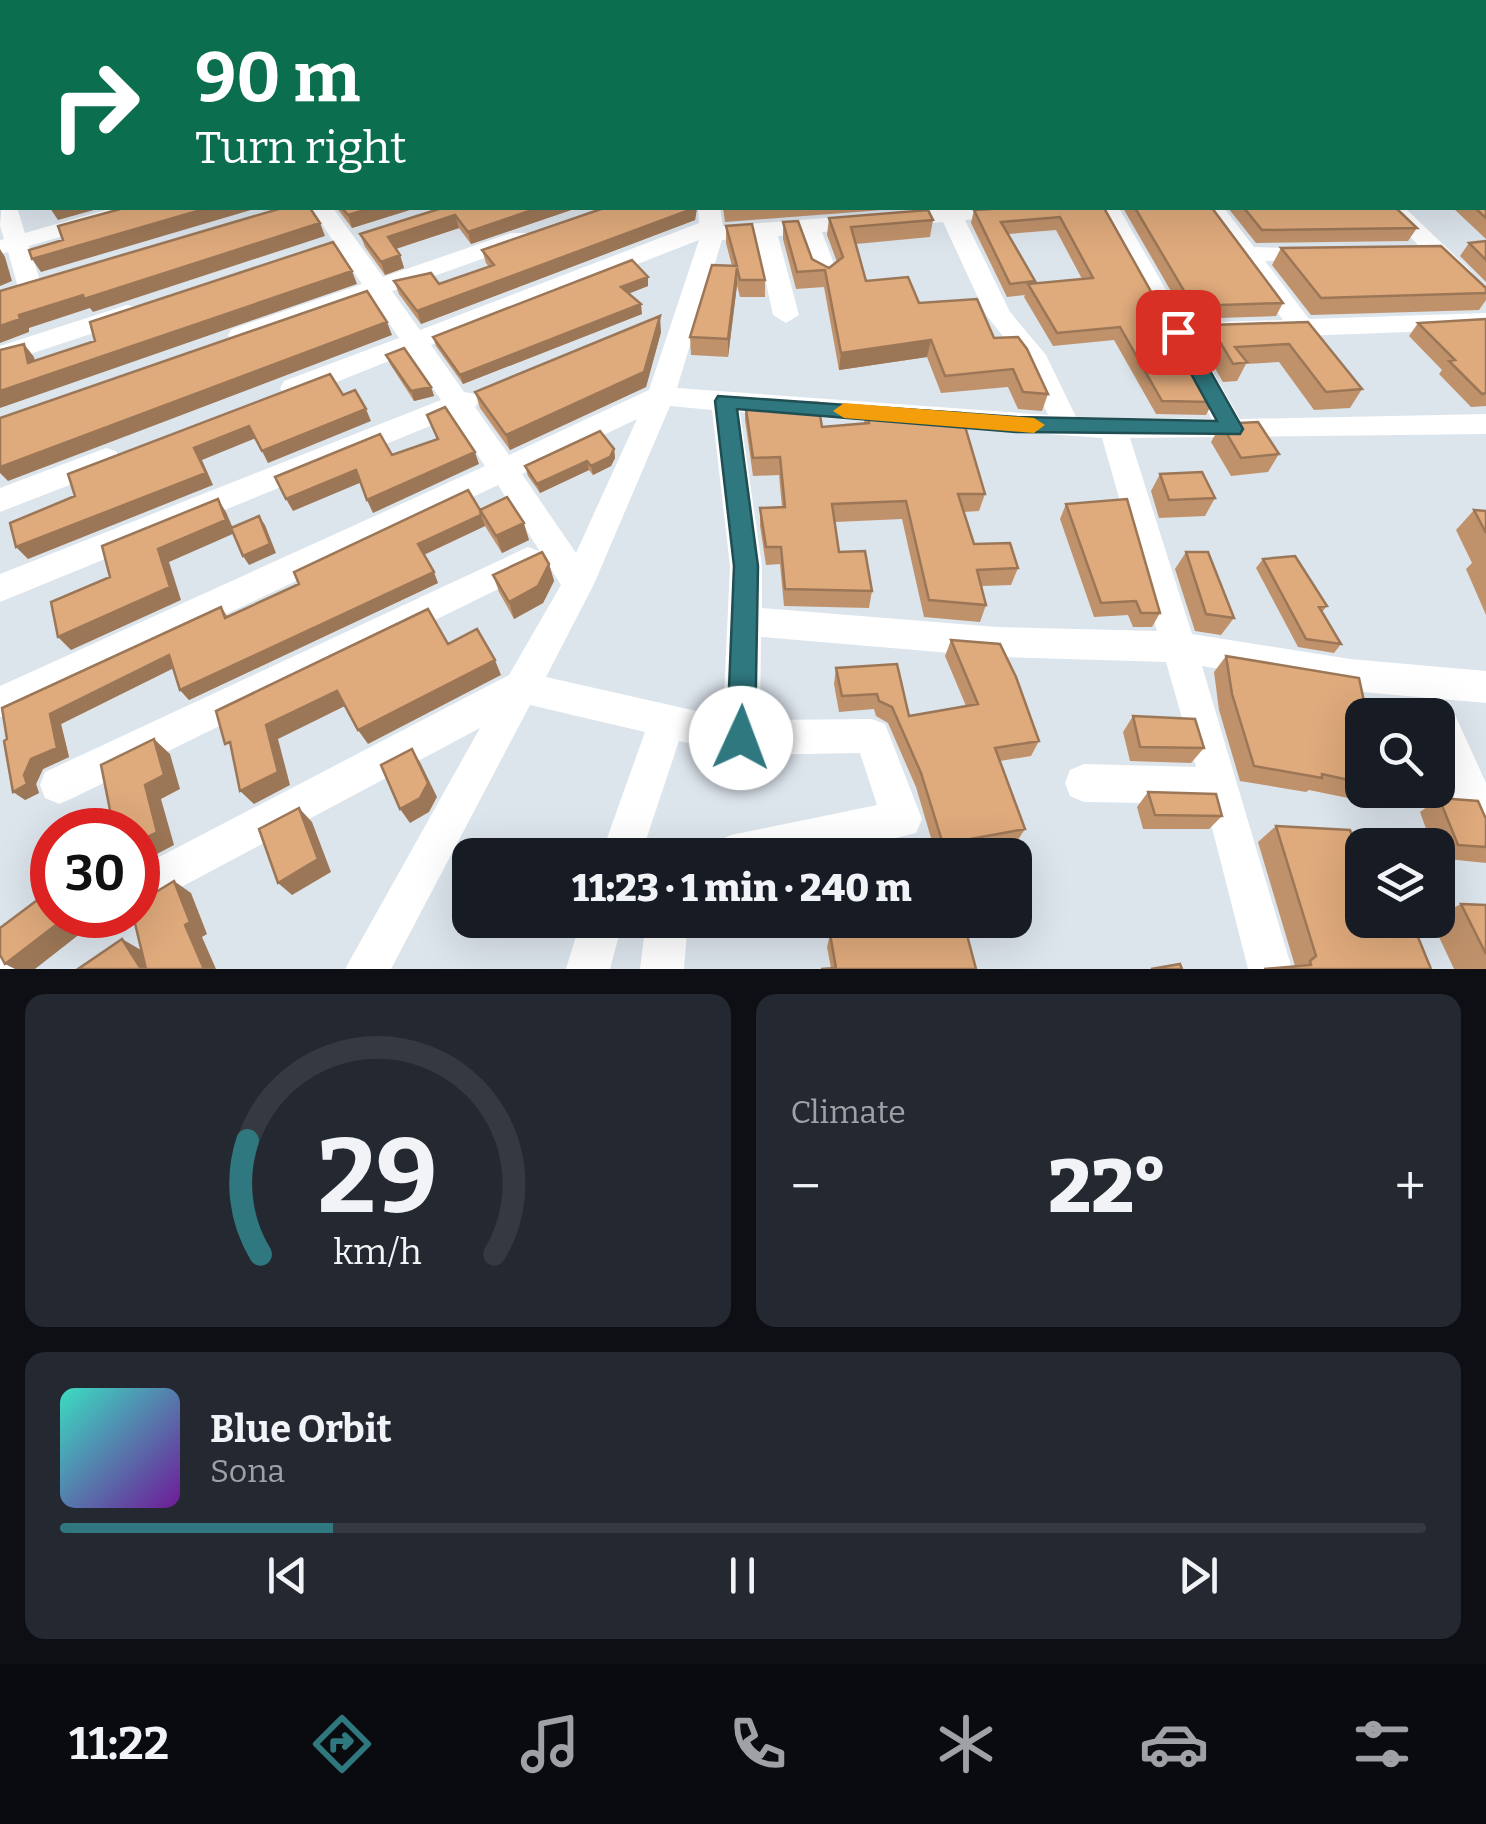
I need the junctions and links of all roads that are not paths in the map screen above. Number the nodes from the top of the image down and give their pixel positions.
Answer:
1 (6, 210) edge
2 (128, 210) edge
3 (323, 210) edge
4 (1000, 210) edge
5 (1117, 210) edge
6 (1214, 210) edge
7 (1395, 210) edge
8 (951, 214) junction
9 (711, 223) edge
10 (809, 228) junction
11 (766, 230) junction
12 (536, 232) edge
13 (7, 245) edge
14 (1400, 252) edge
15 (1438, 252) junction
16 (1343, 253) edge
17 (1247, 254) junction
18 (826, 275) edge
19 (377, 286) junction
20 (1474, 288) edge
21 (0, 296) edge
22 (146, 307) edge
23 (690, 307) junction
24 (786, 315) dead end
25 (1486, 321) edge
26 (654, 322) edge
27 (1300, 325) junction
28 (1178, 332) junction
29 (416, 341) junction
30 (215, 345) edge
31 (0, 355) edge
32 (494, 389) edge
33 (271, 396) edge
34 (660, 396) junction
35 (725, 401) junction
36 (458, 404) junction
37 (1486, 424) edge
38 (1068, 427) junction
39 (1113, 428) junction
40 (1232, 429) junction
41 (126, 452) edge
42 (504, 470) junction
43 (0, 500) edge
44 (553, 547) junction
45 (578, 584) junction
46 (0, 588) edge
47 (744, 621) junction
48 (1180, 647) junction
49 (521, 687) junction
50 (1486, 687) edge
51 (1413, 698) edge
52 (1453, 698) edge
53 (3, 702) dead end
54 (667, 722) junction
55 (741, 738) junction
56 (1455, 757) edge
57 (1084, 783) dead end
58 (59, 785) dead end
59 (1221, 786) junction
60 (1486, 827) edge
61 (627, 838) edge
62 (812, 838) edge
63 (160, 878) edge
64 (597, 938) edge
65 (665, 938) edge
66 (368, 969) edge
67 (588, 969) edge
68 (662, 969) edge
69 (1270, 969) edge

1 - 13 street
2 - 13 street
3 - 19 street
4 - 8 street
5 - 28 street
6 - 17 street
7 - 15 street
8 - 10 street
8 - 38 street
9 - 11 street
9 - 23 street
9 - 29 street
10 - 11 street
10 - 18 street
11 - 24 street
12 - 19 street
13 - 21 street
14 - 15 street
15 - 20 street
16 - 17 street
17 - 27 street
19 - 29 street
19 - 30 street
22 - 31 street
23 - 26 street
23 - 34 street
25 - 27 street
27 - 28 street
28 - 40 street
29 - 33 street
29 - 36 street
32 - 36 street
34 - 35 street
34 - 42 street
34 - 45 street
35 - 38 street
35 - 47 street
36 - 42 street
36 - 46 street
37 - 40 street
38 - 39 street
39 - 40 street
39 - 48 street
41 - 43 street
42 - 44 street
42 - 53 street
44 - 45 street
44 - 58 street
45 - 49 street
47 - 48 street
47 - 55 street
48 - 51 street
48 - 59 street
49 - 54 street
49 - 63 street
49 - 66 street
50 - 52 street
54 - 55 street
54 - 61 street
55 - 62 street
56 - 60 street
57 - 59 street
59 - 69 street
64 - 67 street
65 - 68 street

